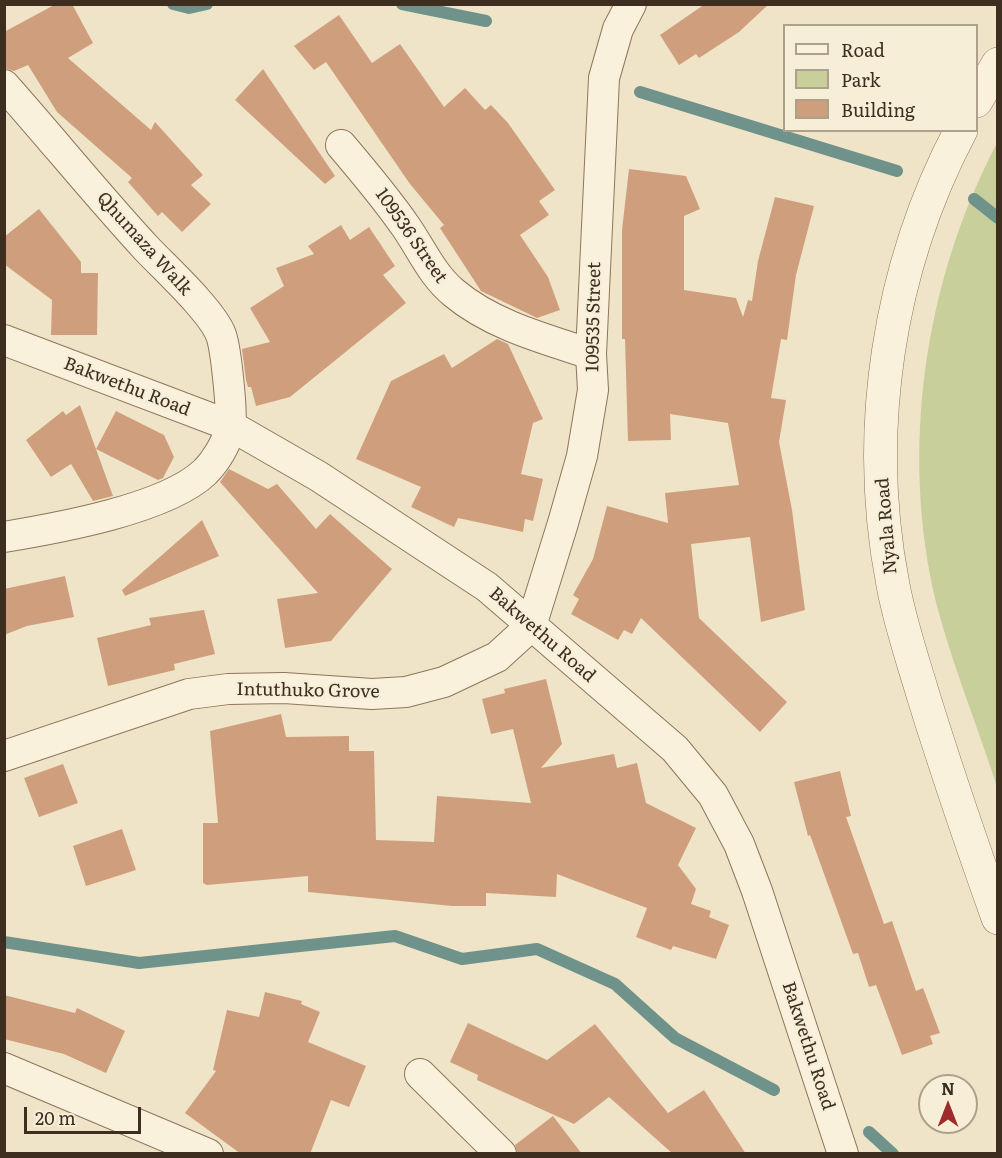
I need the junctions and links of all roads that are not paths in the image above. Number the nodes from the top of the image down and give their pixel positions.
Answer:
1 (631, 4) edge
2 (998, 64) edge
3 (4, 85) edge
4 (978, 98) edge
5 (960, 132) edge
6 (341, 145) dead end
7 (4, 340) edge
8 (591, 354) junction
9 (231, 426) junction
10 (4, 537) edge
11 (531, 626) junction
12 (4, 756) edge
13 (998, 918) edge
14 (4, 1068) edge
15 (420, 1074) dead end
16 (208, 1154) edge
17 (501, 1154) edge
18 (843, 1154) edge

1 - 8 street, 109535 Street
2 - 4 street
3 - 9 street, Qhumaza Walk
5 - 13 street, Nyala Road
6 - 8 street, 109536 Street
7 - 9 street, Bakwethu Road
8 - 11 street, 109535 Street
9 - 10 street
9 - 11 street, Bakwethu Road
11 - 12 street, Intuthuko Grove
11 - 18 street, Bakwethu Road
14 - 16 street
15 - 17 street

